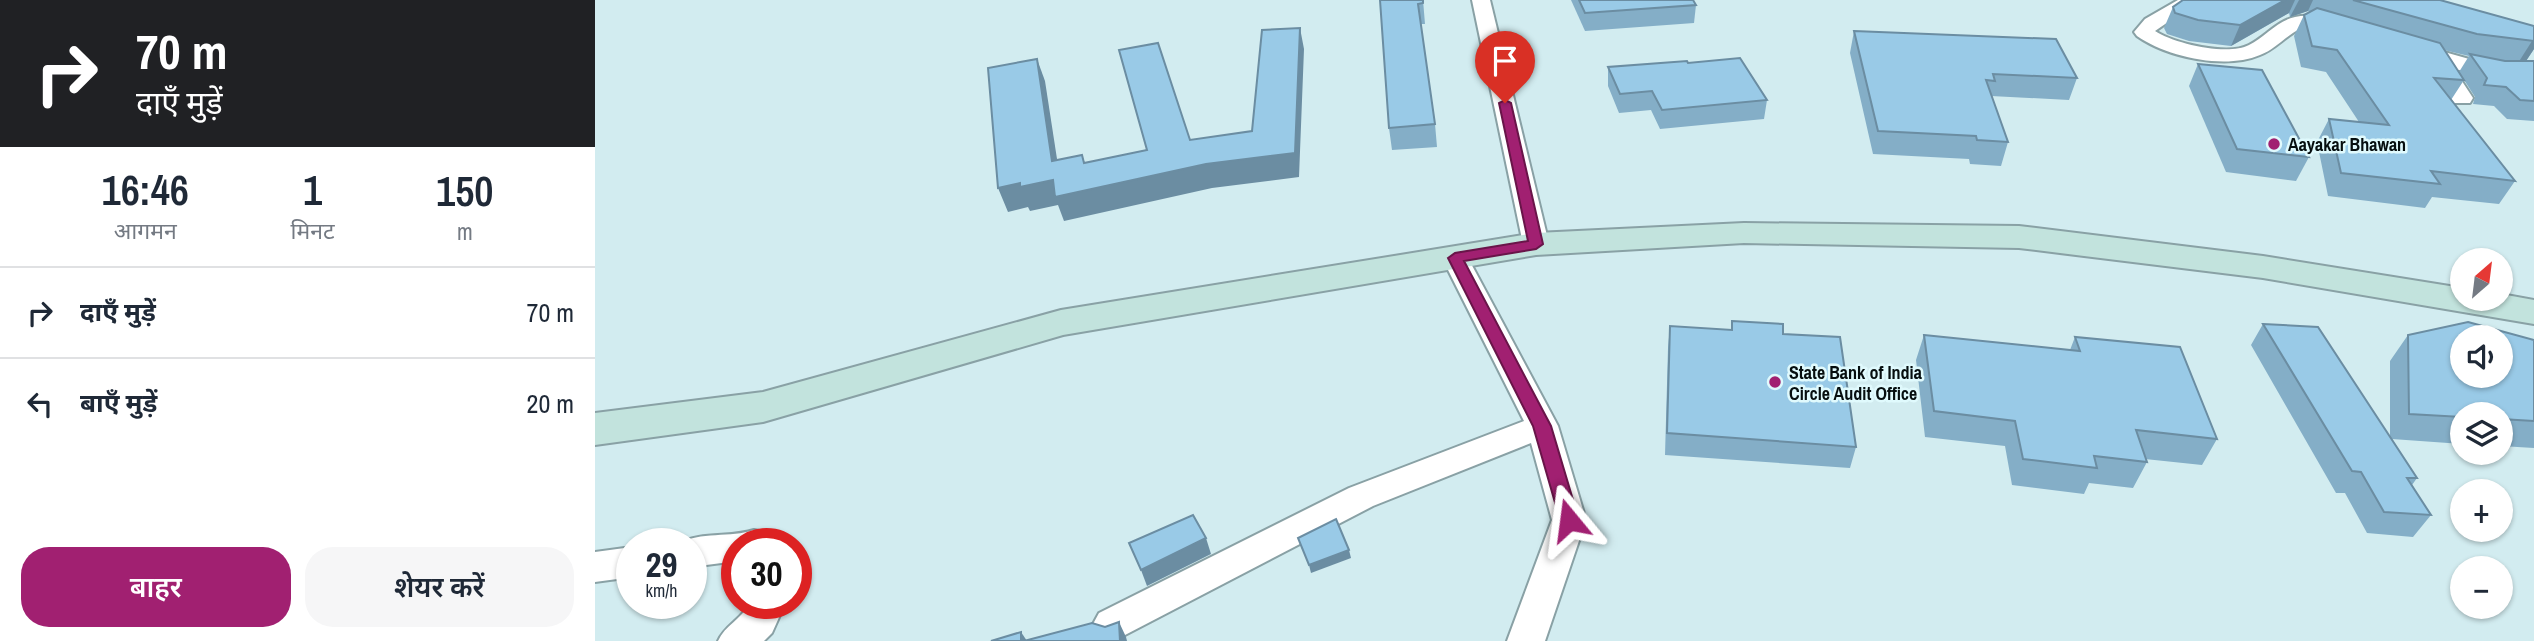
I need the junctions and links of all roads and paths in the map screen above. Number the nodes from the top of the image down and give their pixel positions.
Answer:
1 (1481, 0) edge
2 (2191, 0) edge
3 (2356, 32) edge
4 (2396, 44) edge
5 (2435, 56) junction
6 (2534, 68) edge
7 (2462, 98) edge
8 (1536, 244) junction
9 (1455, 258) junction
10 (2534, 312) edge
11 (1542, 426) junction
12 (595, 430) edge
13 (616, 564) edge
14 (595, 567) edge
15 (760, 619) edge
16 (1112, 624) edge
17 (737, 641) edge
18 (1526, 641) edge

1 - 8 street
2 - 3 street
4 - 5 street
5 - 6 street
5 - 7 street
8 - 9 street
8 - 10 street
9 - 11 street
9 - 12 street
11 - 16 street
11 - 18 street
13 - 14 street
15 - 17 street

